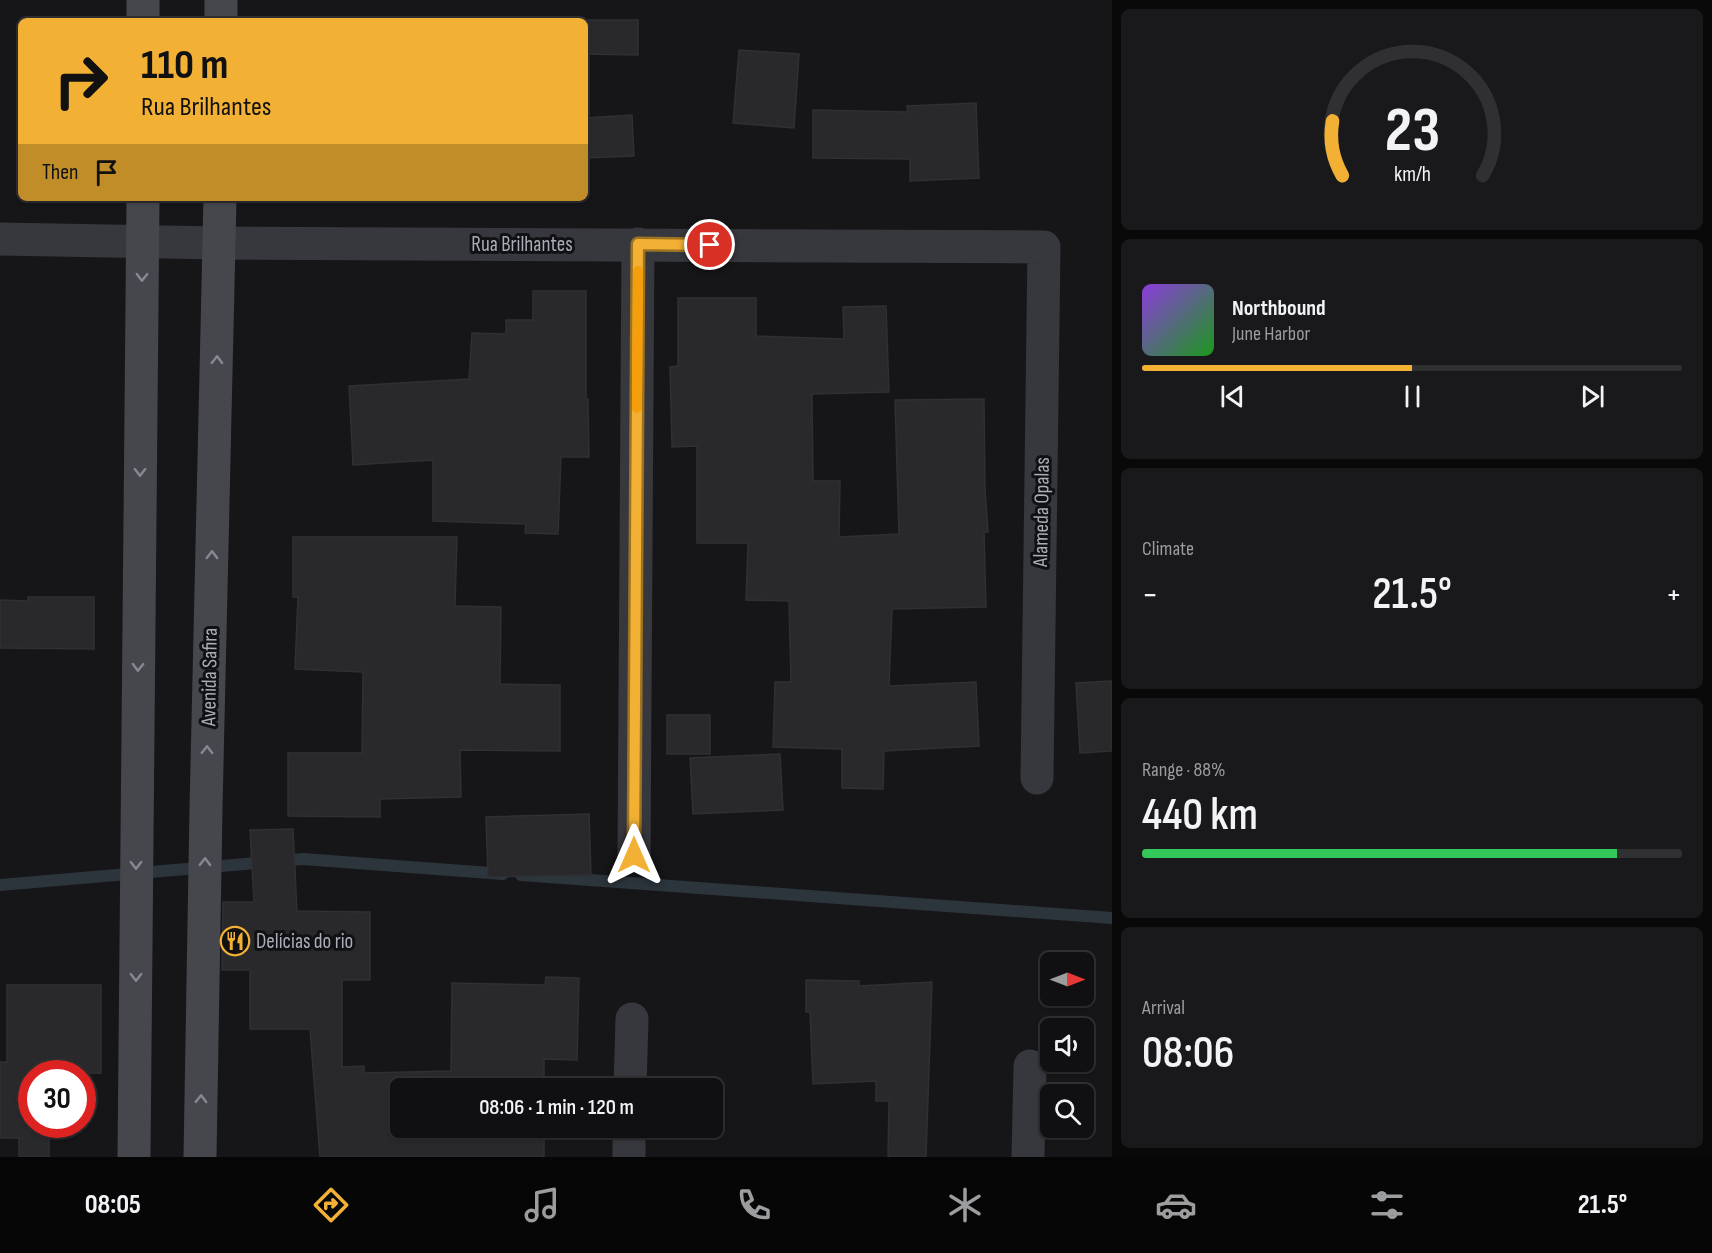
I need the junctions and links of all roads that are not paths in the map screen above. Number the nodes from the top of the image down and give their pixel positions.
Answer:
1 (143, 0) edge
2 (221, 0) edge
3 (143, 18) edge
4 (221, 18) edge
5 (142, 201) edge
6 (220, 201) edge
7 (0, 239) edge
8 (142, 241) junction
9 (219, 243) junction
10 (638, 244) junction
11 (1044, 247) joint
12 (1037, 778) dead end
13 (634, 855) dead end
14 (632, 1019) dead end
15 (1030, 1066) dead end
16 (630, 1078) edge
17 (629, 1138) edge
18 (134, 1157) edge
19 (200, 1157) edge
20 (629, 1157) edge
21 (1028, 1157) edge

1 - 3 street
2 - 4 street
5 - 8 street
6 - 9 street, Avenida Safira
7 - 8 street, Rua Brilhantes
8 - 9 street, Rua Brilhantes
8 -> 18 street
9 - 10 street, Rua Brilhantes
19 -> 9 street, Avenida Safira
10 - 11 street, Rua Brilhantes
10 - 13 street
11 - 12 street, Alameda Opalas
14 - 16 street
15 - 21 street
17 - 20 street

